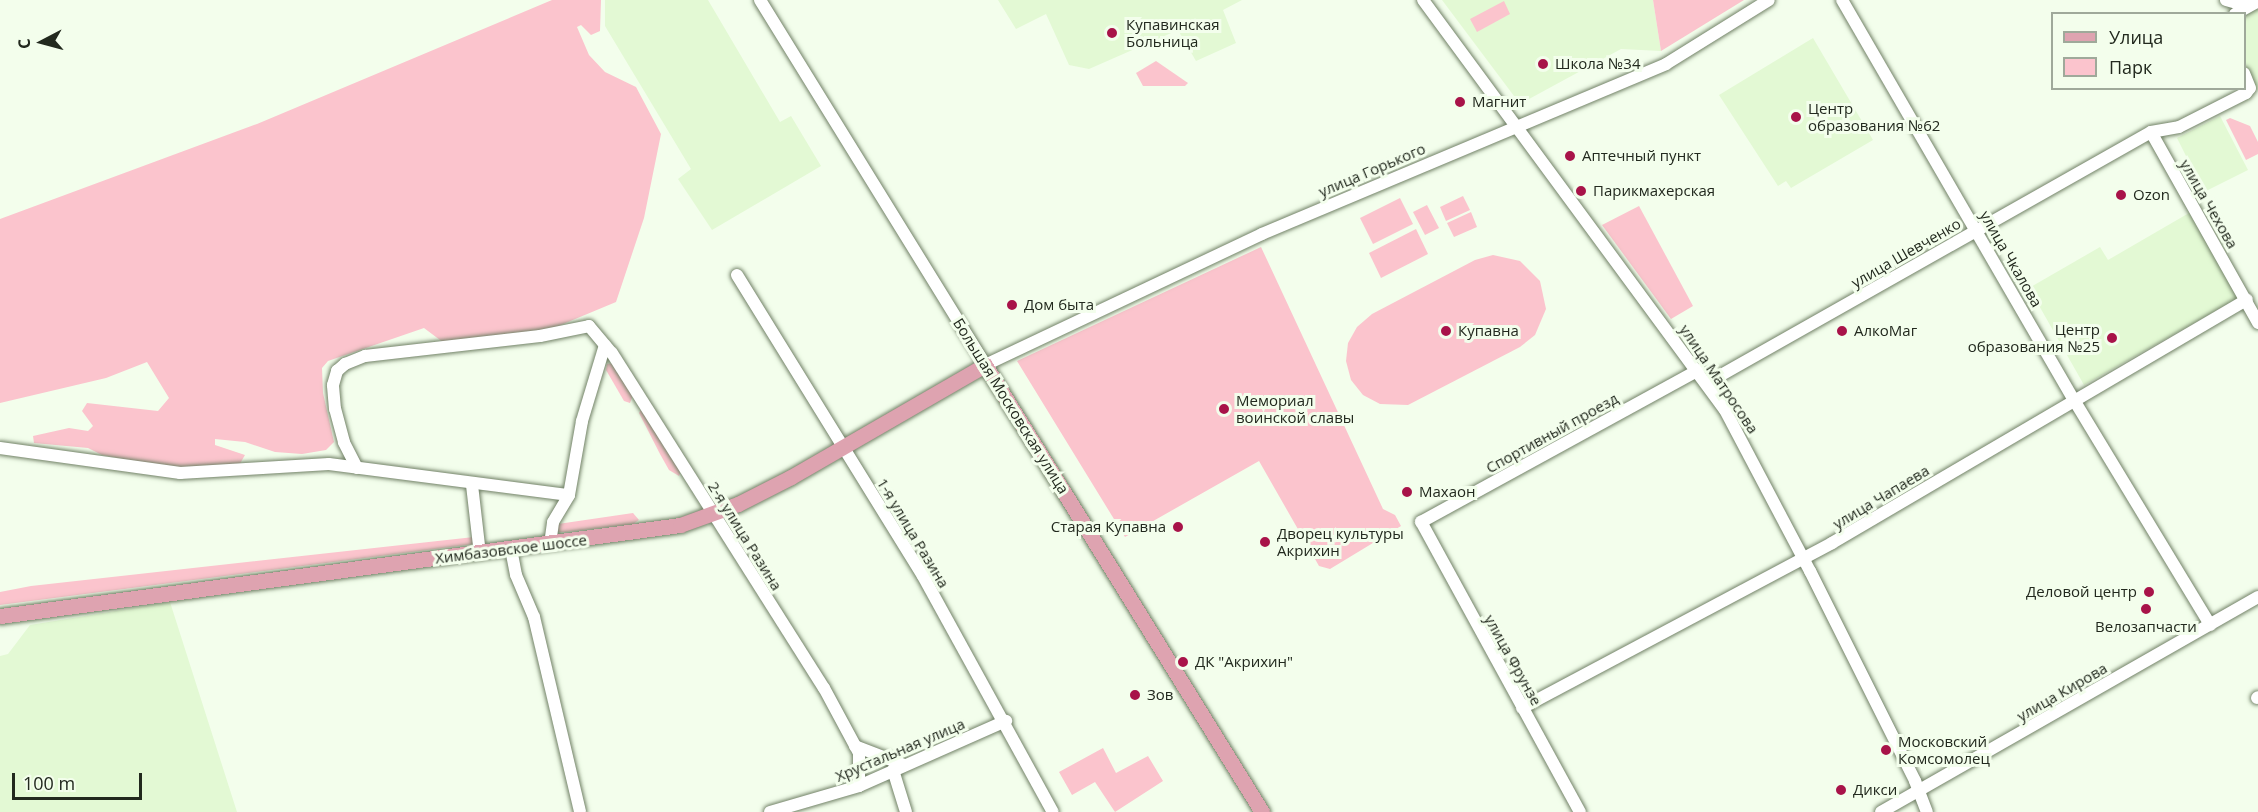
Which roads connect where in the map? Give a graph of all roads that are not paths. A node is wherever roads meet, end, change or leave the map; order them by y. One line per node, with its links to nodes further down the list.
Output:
1 (760, 0): 16 (street, Большая Московская улица)
2 (1423, 0): 9 (street, улица Матросова)
3 (1770, 0): 9 (street, улица Горького)
4 (1842, 0): 11 (street, улица Чкалова)
5 (2226, 0): 6 (street)
6 (2252, 4): 7 (street)
7 (2238, 12)
8 (2246, 78): 10 (street, улица Шевченко)
9 (1517, 126): 16 (street, улица Горького); 17 (street, улица Матросова)
10 (2151, 132): 11 (street, улица Шевченко); 13 (street, улица Чехова)
11 (1978, 229): 18 (street, улица Шевченко); 19 (street, улица Чкалова)
12 (737, 275): 20 (street, 1-я улица Разина)
13 (2247, 300): 14 (street, улица Чехова); 19 (street, улица Чапаева)
14 (2258, 323)
15 (605, 345): 22 (street, 2-я улица Разина); 24 (street); 25 (street, 2-я улица Разина)
16 (985, 365): 20 (main road, Химбазовское шоссе); 45 (main road, Большая Московская улица)
17 (1699, 370): 18 (street, улица Матросова); 26 (street, Спортивный проезд)
18 (1707, 383): 30 (street, улица Матросова)
19 (2074, 400): 30 (street, улица Чапаева); 33 (street, улица Чкалова)
20 (844, 447): 25 (main road, Химбазовское шоссе); 35 (street, 1-я улица Разина)
21 (0, 448): 22 (street)
22 (357, 468): 23 (street)
23 (472, 485): 24 (street); 29 (street)
24 (569, 495): 27 (street)
25 (713, 514): 27 (main road, Химбазовское шоссе); 36 (street, 2-я улица Разина)
26 (1421, 522): 34 (street, улица Фрунзе)
27 (550, 544): 28 (main road, Химбазовское шоссе)
28 (512, 549): 29 (main road, Химбазовское шоссе); 41 (street)
29 (480, 554): 32 (main road, Химбазовское шоссе)
30 (1804, 558): 34 (street, улица Чапаева); 39 (street, улица Матросова)
31 (2258, 597): 33 (street, улица Кирова)
32 (0, 616)
33 (2210, 625): 39 (street, улица Кирова)
34 (1522, 708): 46 (street, улица Фрунзе)
35 (1006, 721): 37 (street, Хрустальная улица); 44 (street, 1-я улица Разина)
36 (855, 746): 37 (street); 38 (street, 2-я улица Разина)
37 (899, 768): 38 (street, Хрустальная улица); 43 (street)
38 (859, 786): 40 (street, Хрустальная улица)
39 (1919, 790): 47 (street, улица Кирова); 48 (street, улица Матросова)
40 (786, 810): 42 (street, Хрустальная улица)
41 (580, 812)
42 (770, 812)
43 (906, 812)
44 (1053, 812)
45 (1262, 812)
46 (1580, 812)
47 (1881, 812)
48 (1927, 812)

